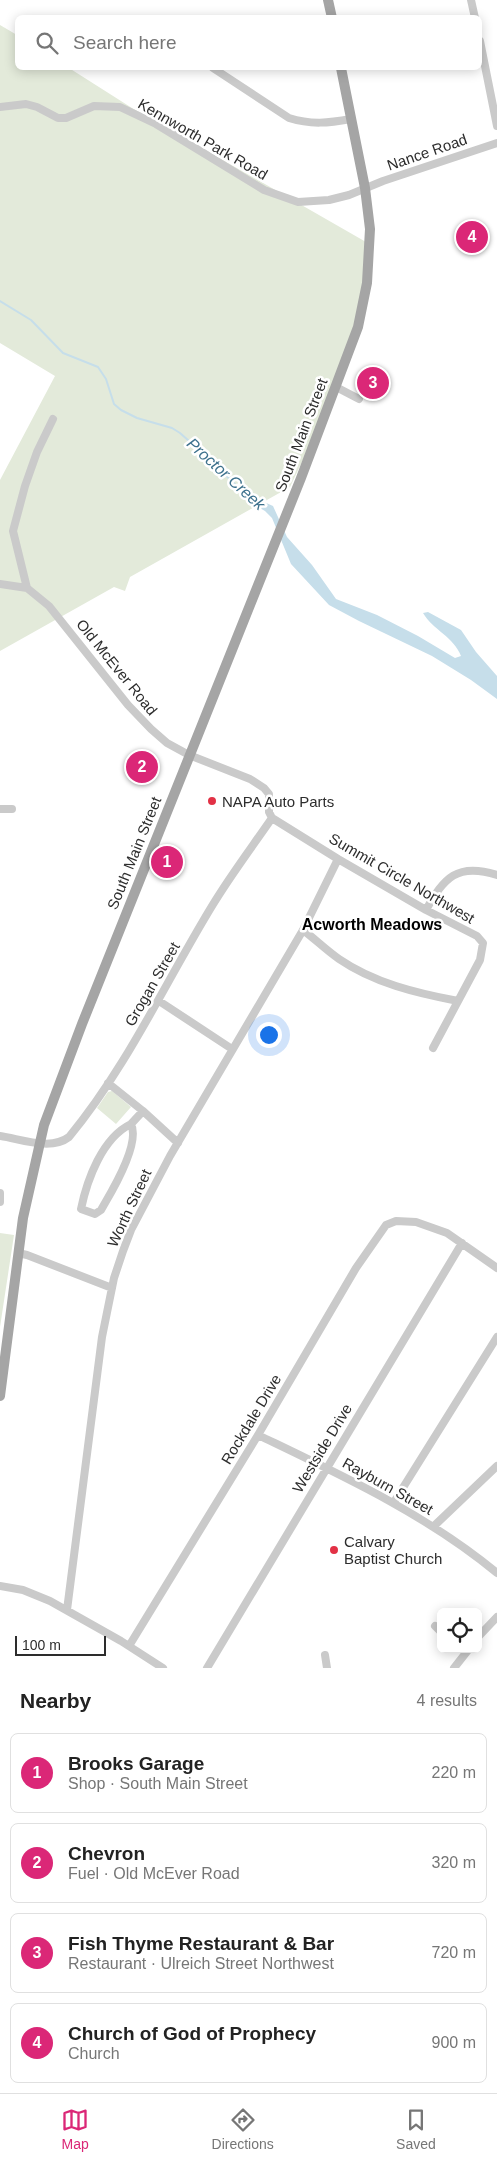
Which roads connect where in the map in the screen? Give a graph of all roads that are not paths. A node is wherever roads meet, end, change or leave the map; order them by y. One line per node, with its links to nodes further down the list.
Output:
1 (328, 0): 3 (main road)
2 (471, 0): 4 (street)
3 (331, 15)
4 (474, 15)
5 (482, 51): 10 (street)
6 (216, 70): 9 (street)
7 (341, 70): 9 (main road, South Main Street)
8 (0, 107): 12 (street, Kennworth Park Road)
9 (351, 120): 12 (main road, South Main Street)
10 (497, 126)
11 (497, 143): 12 (street, Nance Road)
12 (365, 188): 13 (main road, South Main Street)
13 (336, 388): 14 (street); 18 (main road, South Main Street)
14 (359, 398)
15 (53, 419): 17 (street)
16 (0, 584): 17 (street)
17 (27, 588): 18 (street, Old McEver Road)
18 (190, 755): 21 (street, Old McEver Road); 34 (main road, South Main Street)
19 (0, 809): 20 (street)
20 (12, 809)
21 (272, 818): 22 (street, Summit Circle Northwest); 26 (street, Grogan Street)
22 (338, 859): 24 (street, Summit Circle Northwest); 25 (street, Worth Street)
23 (497, 875): 24 (street)
24 (426, 910): 27 (street, Summit Circle Northwest)
25 (303, 930): 27 (street); 29 (street, Worth Street)
26 (159, 1001): 29 (street); 30 (street, Grogan Street)
27 (458, 1001): 28 (street, Summit Circle Northwest)
28 (433, 1048)
29 (232, 1049): 35 (street, Worth Street)
30 (108, 1083): 31 (street); 34 (street, Grogan Street)
31 (143, 1111): 32 (street); 35 (street)
32 (131, 1124): 32 (street)
33 (0, 1136): 34 (street, Grogan Street)
34 (40, 1142): 39 (main road, South Main Street)
35 (178, 1143): 41 (street, Worth Street)
36 (0, 1193): 37 (street)
37 (0, 1202)
38 (462, 1243): 40 (street); 44 (street, Rockdale Drive); 46 (street, Westside Drive)
39 (18, 1254): 41 (street); 43 (main road, South Main Street)
40 (497, 1268)
41 (112, 1288): 51 (street, Worth Street)
42 (497, 1337): 47 (street)
43 (0, 1396)
44 (258, 1435): 46 (street, Rayburn Street); 54 (street, Rockdale Drive)
45 (497, 1466): 48 (street)
46 (326, 1468): 47 (street, Rayburn Street); 58 (street, Westside Drive)
47 (394, 1502): 48 (street, Rayburn Street)
48 (433, 1527): 49 (street, Rayburn Street)
49 (497, 1574)
50 (0, 1586): 51 (street)
51 (67, 1610): 54 (street)
52 (497, 1617): 53 (street)
53 (482, 1633)
54 (129, 1646): 57 (street)
55 (463, 1653): 60 (street)
56 (325, 1656): 59 (street)
57 (163, 1668)
58 (207, 1668)
59 (328, 1668)
60 (454, 1668)

